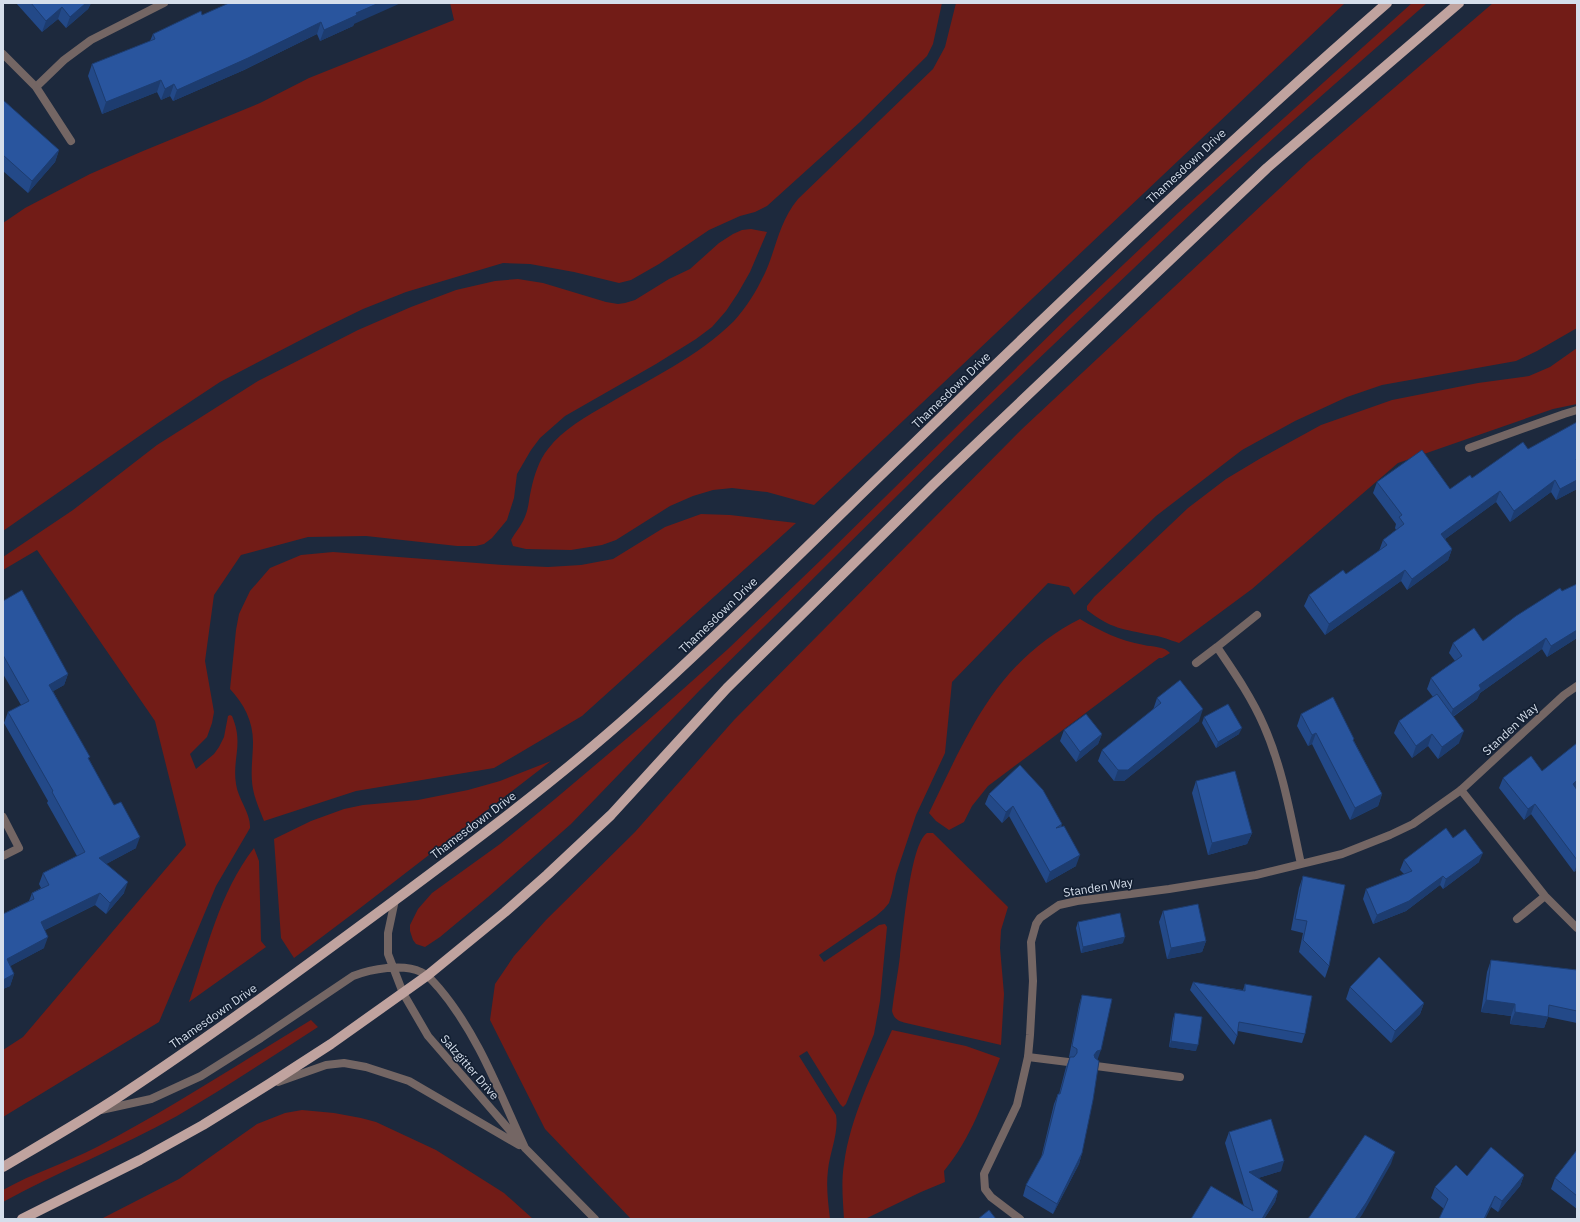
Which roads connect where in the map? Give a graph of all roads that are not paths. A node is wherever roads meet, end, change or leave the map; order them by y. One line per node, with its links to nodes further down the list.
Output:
1 (164, 3): 5 (street)
2 (1387, 3): 18 (main road, Thamesdown Drive)
3 (1459, 3): 22 (main road)
4 (3, 54): 5 (street)
5 (36, 87): 6 (street)
6 (72, 141)
7 (1577, 410): 8 (street)
8 (1469, 448)
9 (1257, 615): 10 (street)
10 (1217, 647): 11 (street); 16 (street)
11 (1196, 663)
12 (1577, 686): 13 (street, Standen Way)
13 (1461, 790): 16 (street, Standen Way); 17 (street)
14 (3, 817): 15 (street)
15 (3, 856)
16 (1302, 864): 24 (street, Standen Way)
17 (1545, 896): 19 (street); 20 (street)
18 (395, 900): 21 (street, Salzgitter Drive); 29 (main road, Thamesdown Drive)
19 (1517, 919)
20 (1577, 928)
21 (392, 968): 22 (street); 23 (street, Salzgitter Drive); 29 (street)
22 (428, 975): 23 (main road); 30 (street)
23 (403, 993): 28 (main road); 30 (street, Salzgitter Drive)
24 (1028, 1057): 25 (street); 34 (street, Standen Way)
25 (1068, 1062)
26 (1096, 1066): 27 (street)
27 (1180, 1077)
28 (269, 1084): 30 (street); 32 (main road)
29 (96, 1111): 31 (main road, Thamesdown Drive)
30 (526, 1148): 33 (street, Salzgitter Drive)
31 (3, 1167)
32 (22, 1219)
33 (595, 1219)
34 (1020, 1219)

